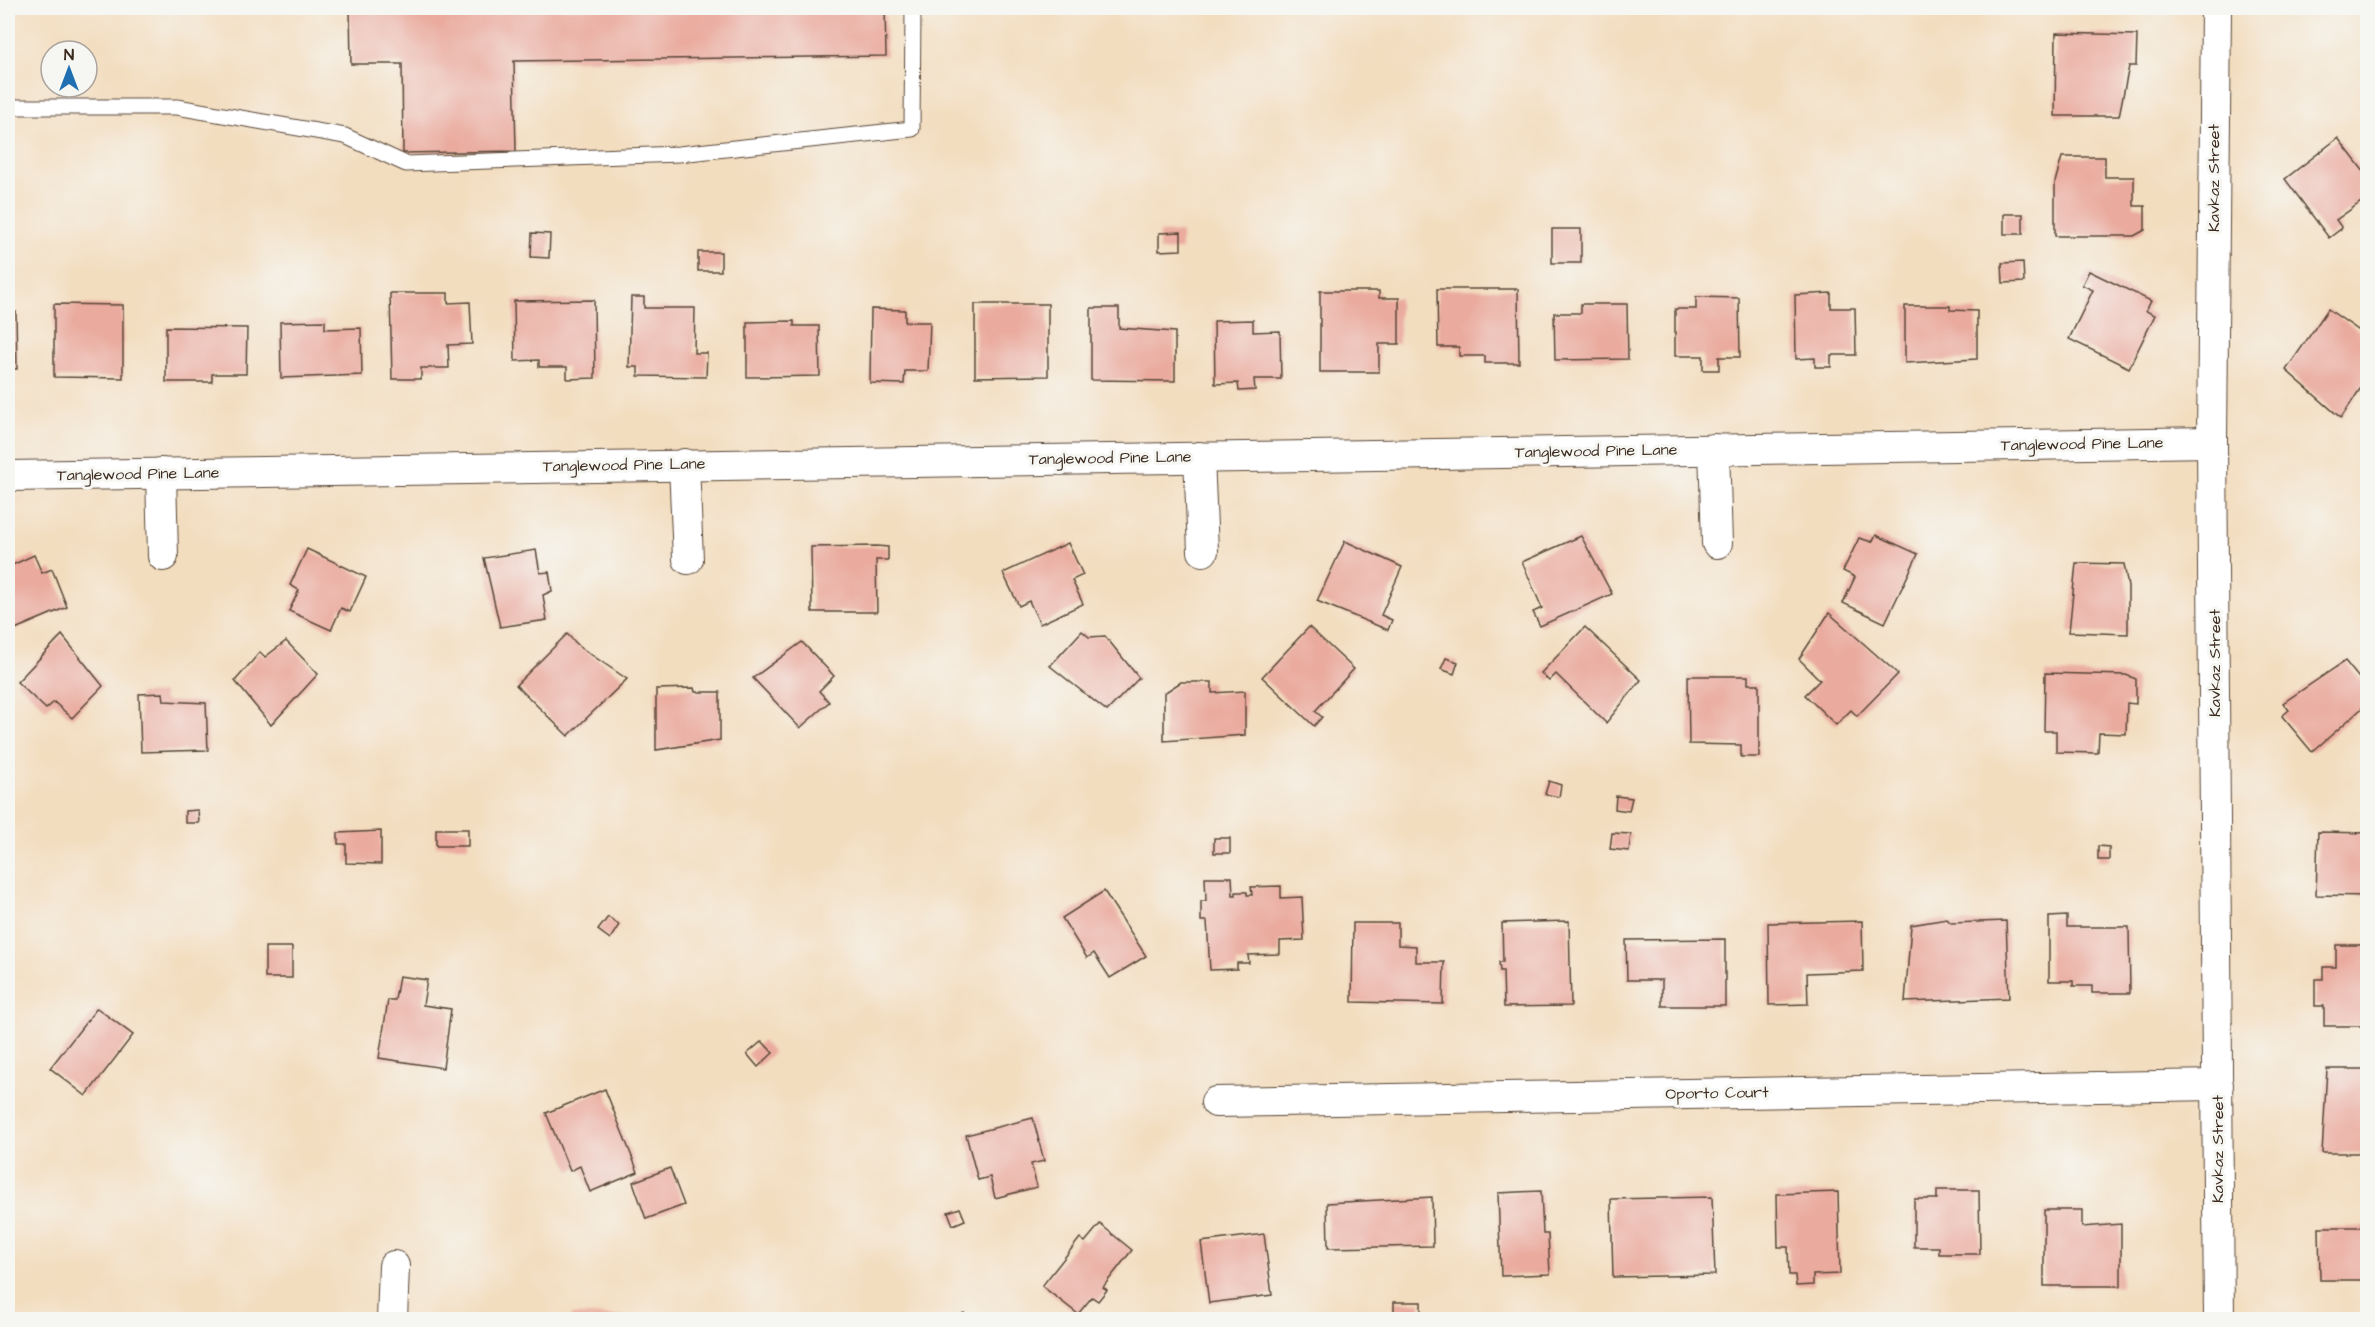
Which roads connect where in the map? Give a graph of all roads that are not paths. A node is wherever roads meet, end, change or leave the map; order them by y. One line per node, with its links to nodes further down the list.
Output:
1 (913, 8): 3 (lane)
2 (2216, 8): 4 (street, Kavkaz Street)
3 (8, 107)
4 (2212, 442): 5 (street, Tanglewood Pine Lane); 14 (street, Kavkaz Street)
5 (1714, 449): 6 (street, Tanglewood Pine Lane); 10 (street)
6 (1199, 457): 7 (street, Tanglewood Pine Lane); 11 (street)
7 (684, 464): 8 (street, Tanglewood Pine Lane); 13 (street)
8 (161, 473): 9 (street, Tanglewood Pine Lane); 12 (street)
9 (8, 476)
10 (1717, 543)
11 (1203, 551)
12 (163, 556)
13 (688, 559)
14 (2218, 1085): 15 (street, Oporto Court); 18 (street, Kavkaz Street)
15 (1216, 1102)
16 (394, 1266): 17 (street)
17 (392, 1320)
18 (2219, 1320)

